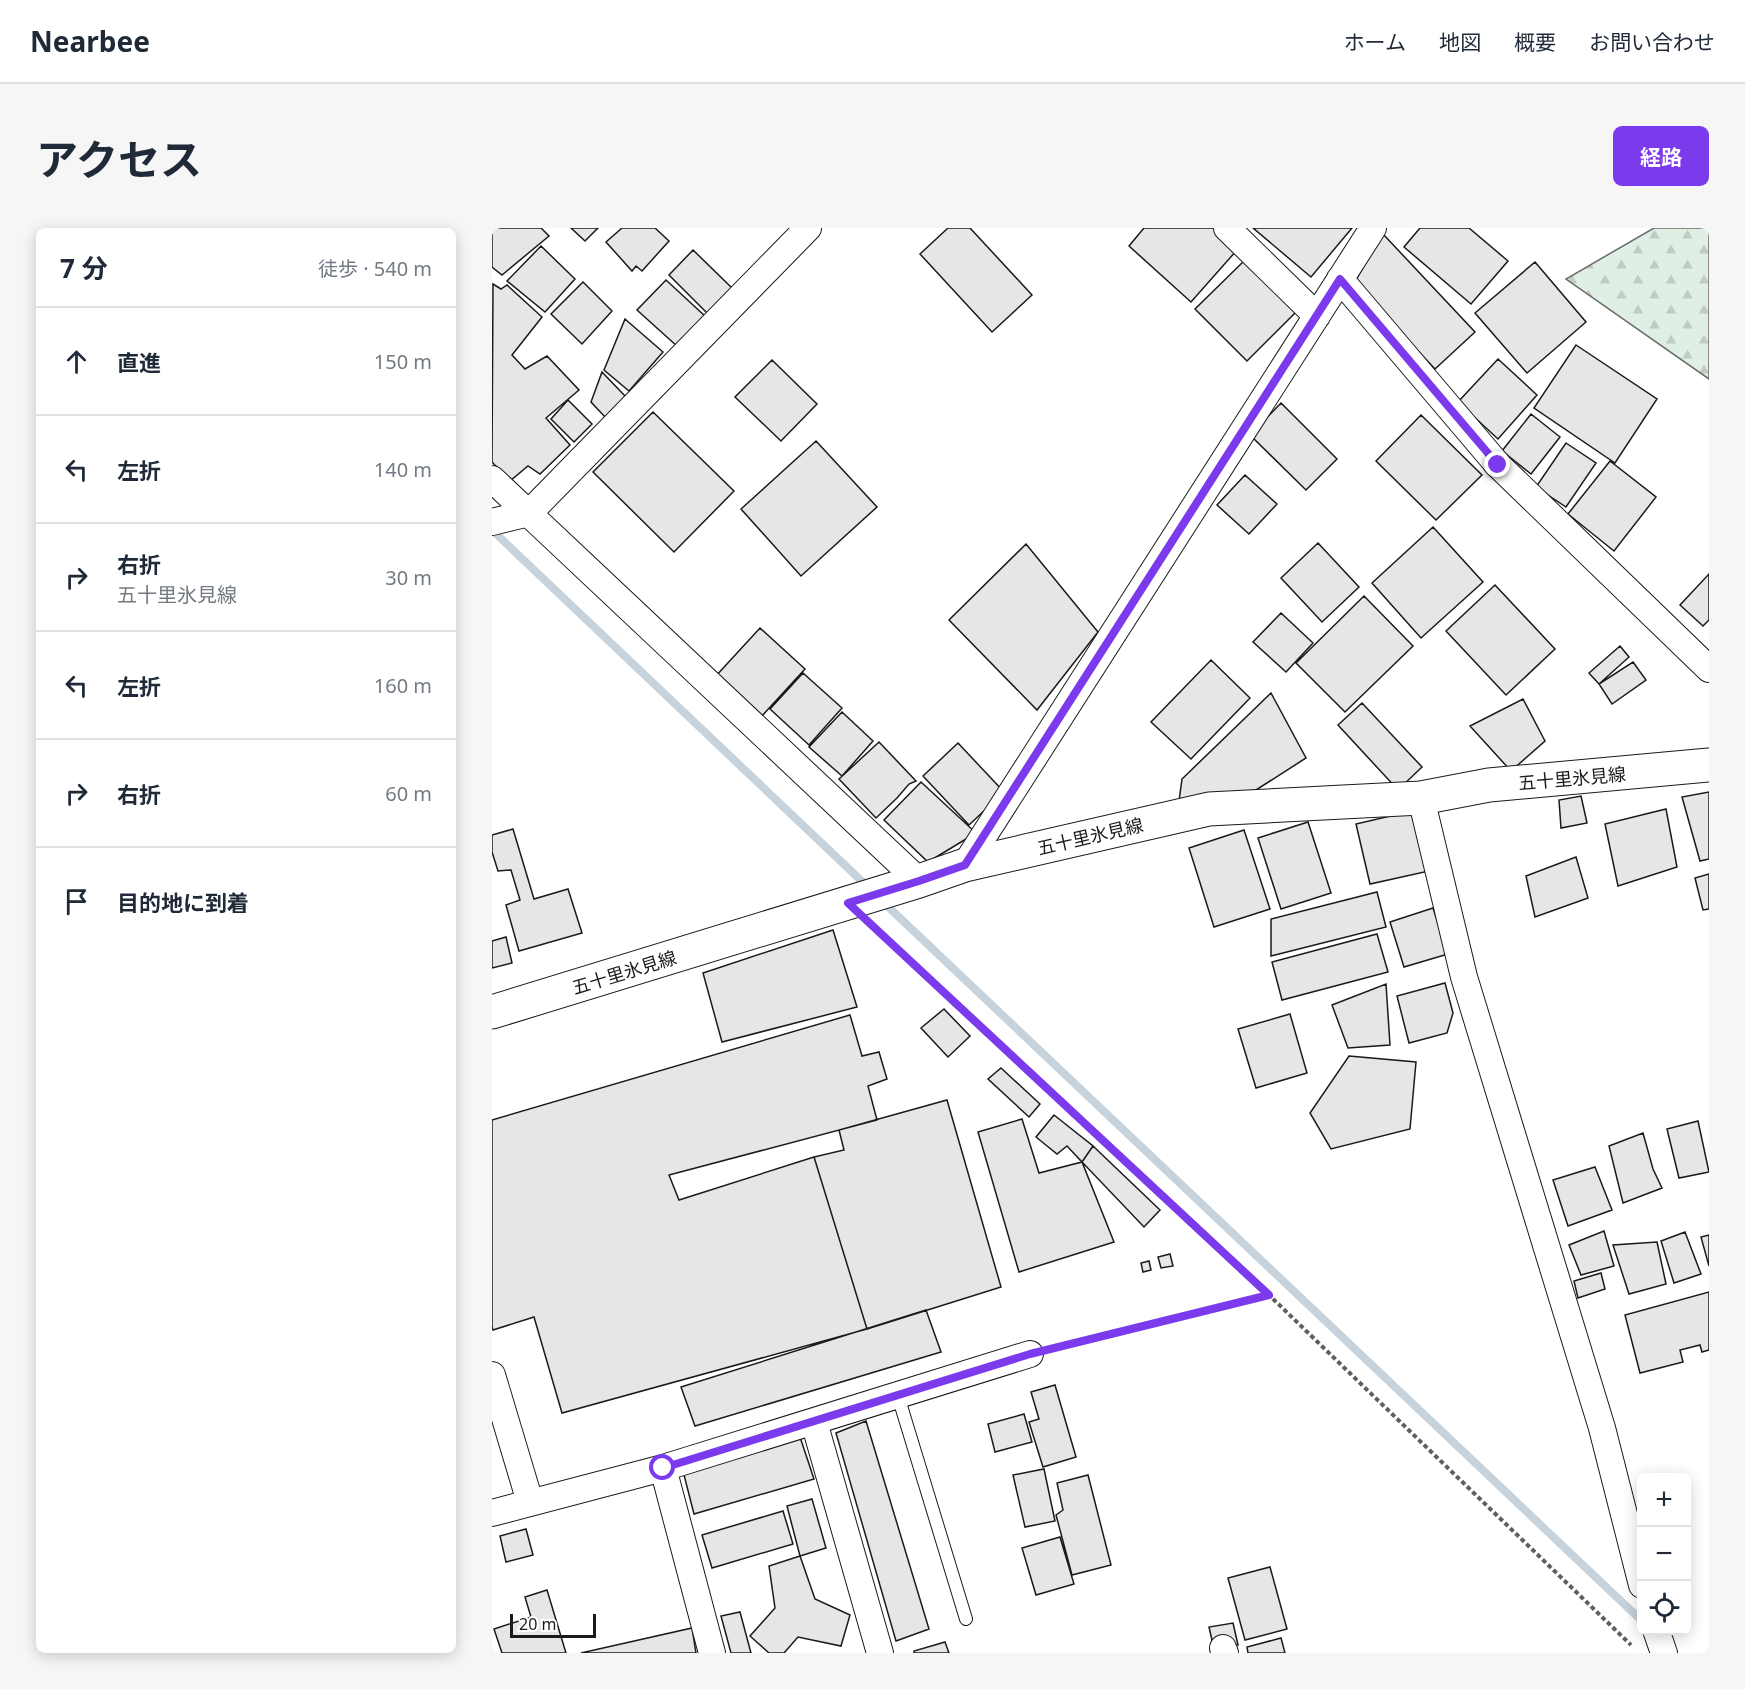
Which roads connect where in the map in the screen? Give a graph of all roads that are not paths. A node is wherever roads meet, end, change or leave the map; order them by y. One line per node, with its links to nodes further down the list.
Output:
1 (808, 228): 7 (street)
2 (1227, 228): 5 (street)
3 (1373, 228): 4 (street)
4 (1340, 279): 5 (street); 9 (street)
5 (1317, 316): 12 (street)
6 (492, 479): 7 (street)
7 (529, 513): 8 (street); 13 (street)
8 (492, 522)
9 (1709, 669)
10 (1709, 765): 11 (main road, 五十里氷見線)
11 (1421, 798): 12 (main road, 五十里氷見線); 22 (street)
12 (965, 865): 13 (main road, 五十里氷見線)
13 (919, 881): 14 (main road, 五十里氷見線)
14 (492, 1012)
15 (1030, 1354): 17 (street)
16 (492, 1376): 20 (street)
17 (898, 1396): 18 (street); 23 (lane)
18 (813, 1422): 19 (street); 25 (street)
19 (663, 1468): 20 (street); 26 (street)
20 (530, 1502): 21 (street)
21 (492, 1513)
22 (1640, 1581)
23 (966, 1619)
24 (1658, 1635): 27 (street)
25 (875, 1652)
26 (712, 1653)
27 (1664, 1653)

